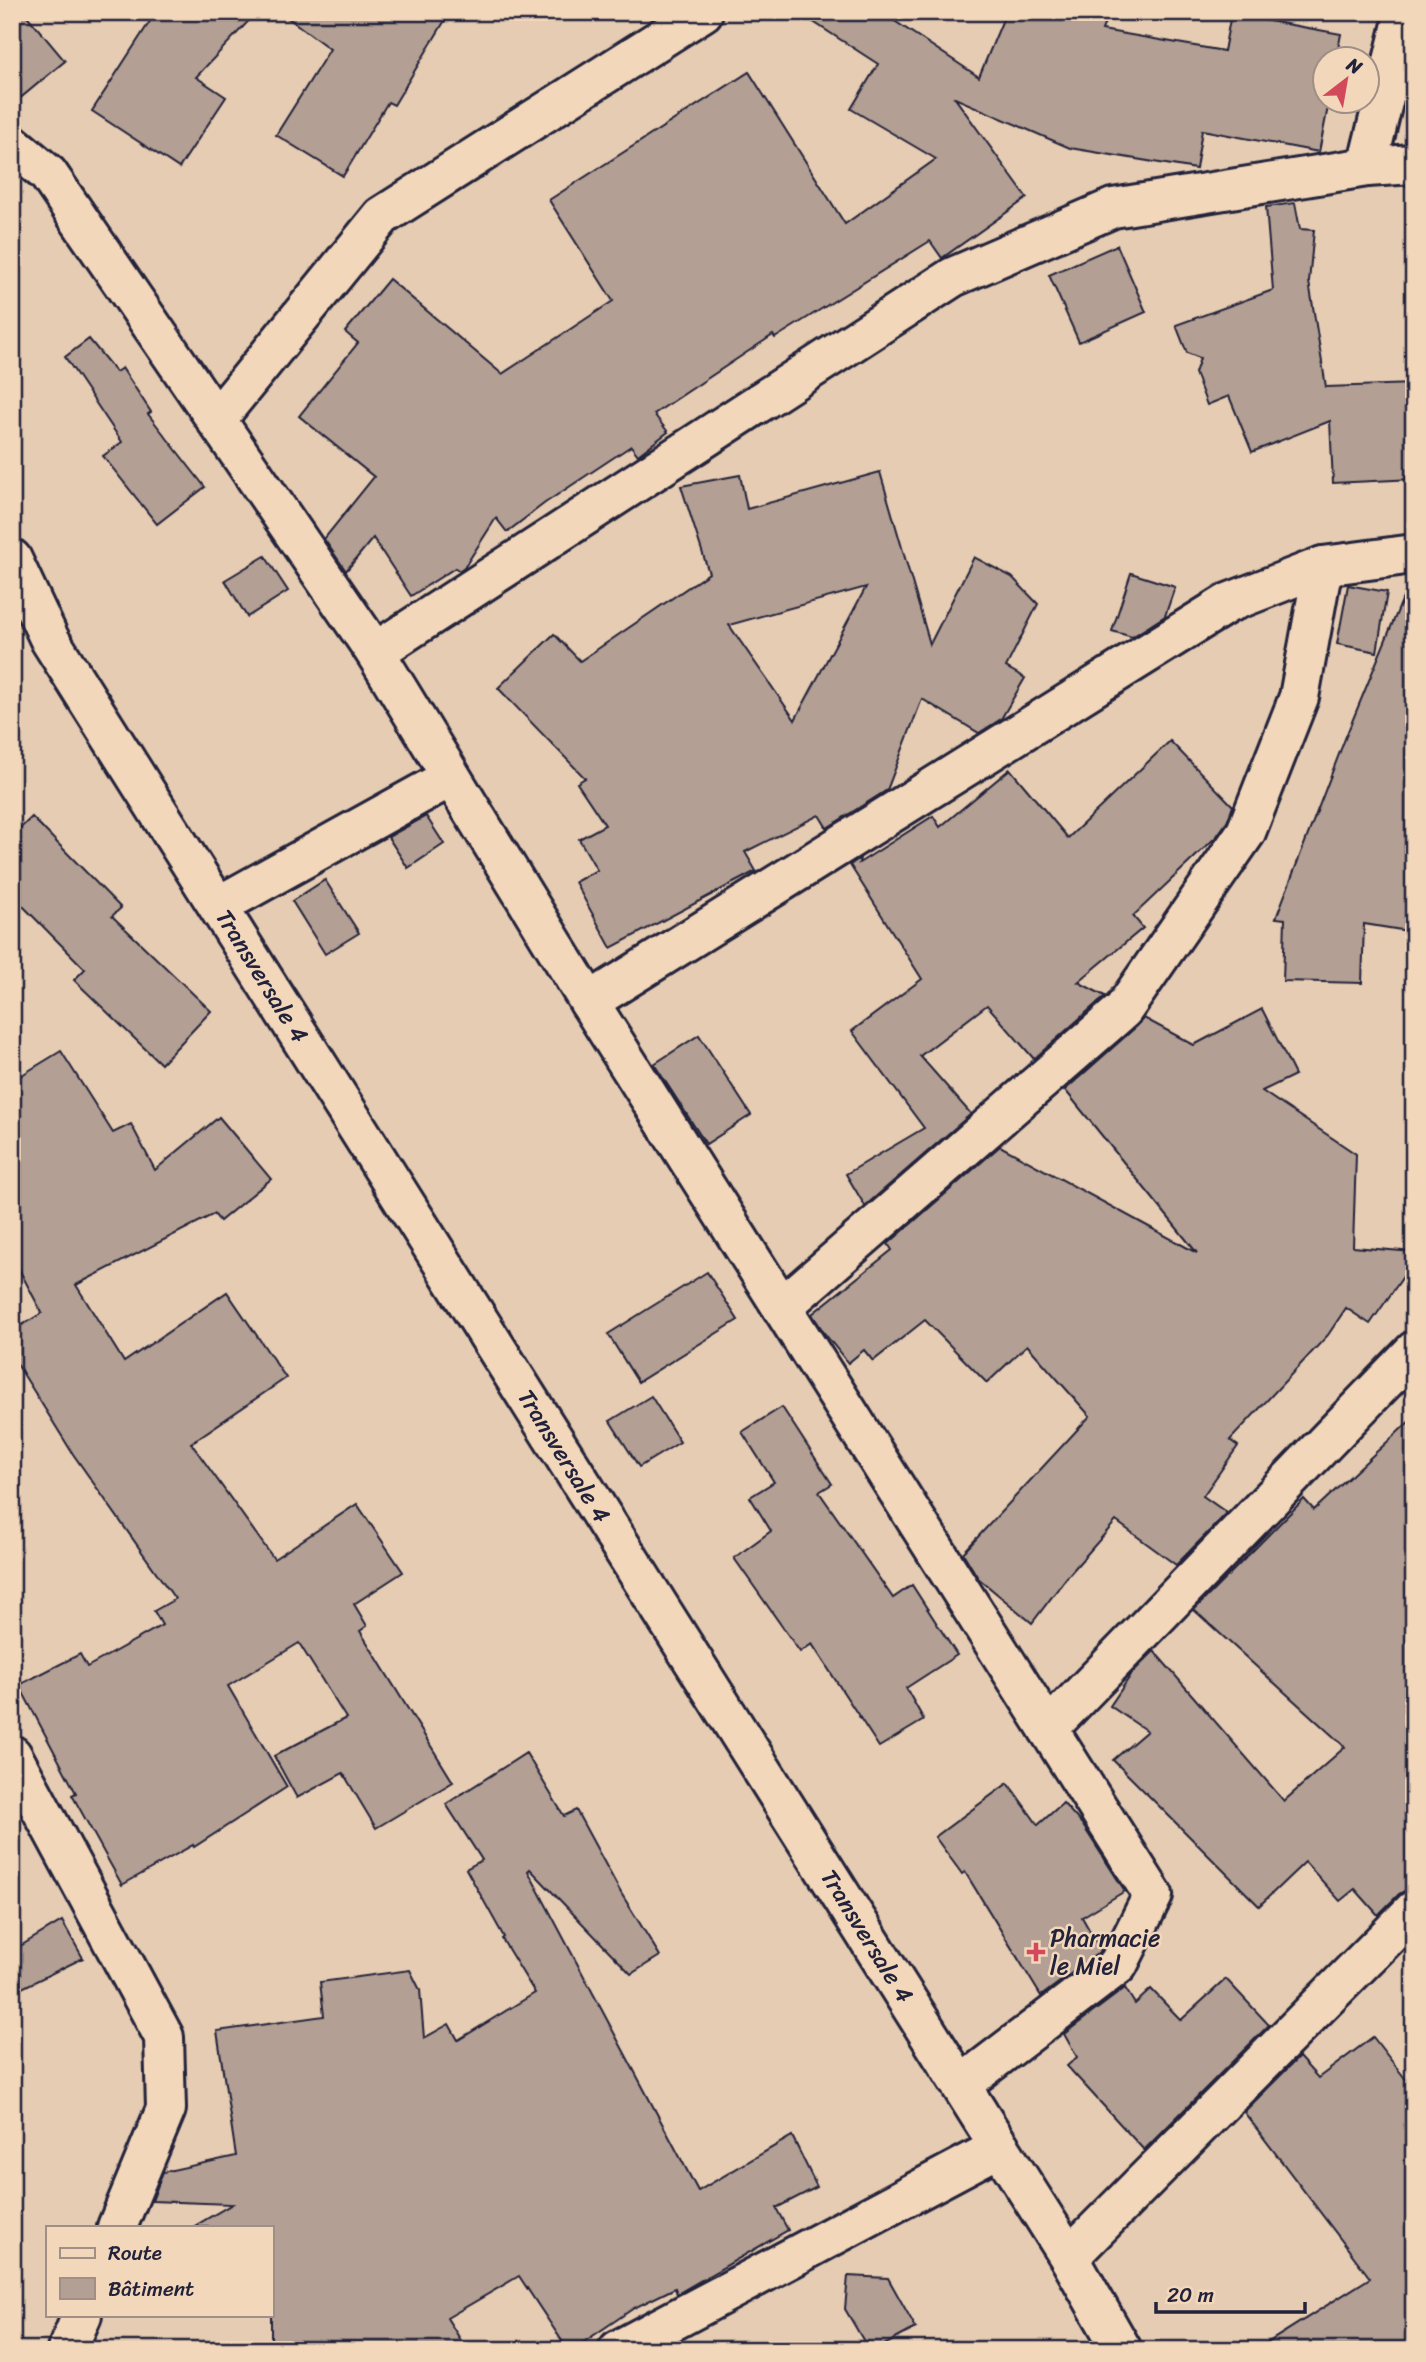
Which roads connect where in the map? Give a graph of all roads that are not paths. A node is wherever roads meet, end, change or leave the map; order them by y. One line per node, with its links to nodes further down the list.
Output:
1 (703, 12): 6 (street)
2 (1405, 12): 5 (street)
3 (12, 144): 6 (street)
4 (1414, 164): 5 (street)
5 (1367, 167): 10 (street)
6 (216, 420): 10 (street)
7 (1414, 554): 9 (street)
8 (12, 559): 12 (street, Transversale 4)
9 (1323, 566): 13 (street); 14 (street)
10 (375, 652): 11 (street)
11 (451, 777): 12 (street); 13 (street)
12 (218, 906): 19 (street, Transversale 4)
13 (589, 1002): 14 (street)
14 (782, 1307): 16 (street)
15 (1414, 1351): 16 (street)
16 (1048, 1729): 19 (street)
17 (12, 1755): 21 (street)
18 (1414, 1910): 22 (street)
19 (961, 2085): 20 (street, Transversale 4)
20 (1000, 2147): 22 (street, Transversale 4); 25 (street)
21 (117, 2226)
22 (1069, 2257): 26 (street, Transversale 4)
23 (82, 2316): 24 (street)
24 (67, 2350)
25 (618, 2350)
26 (1122, 2350)

